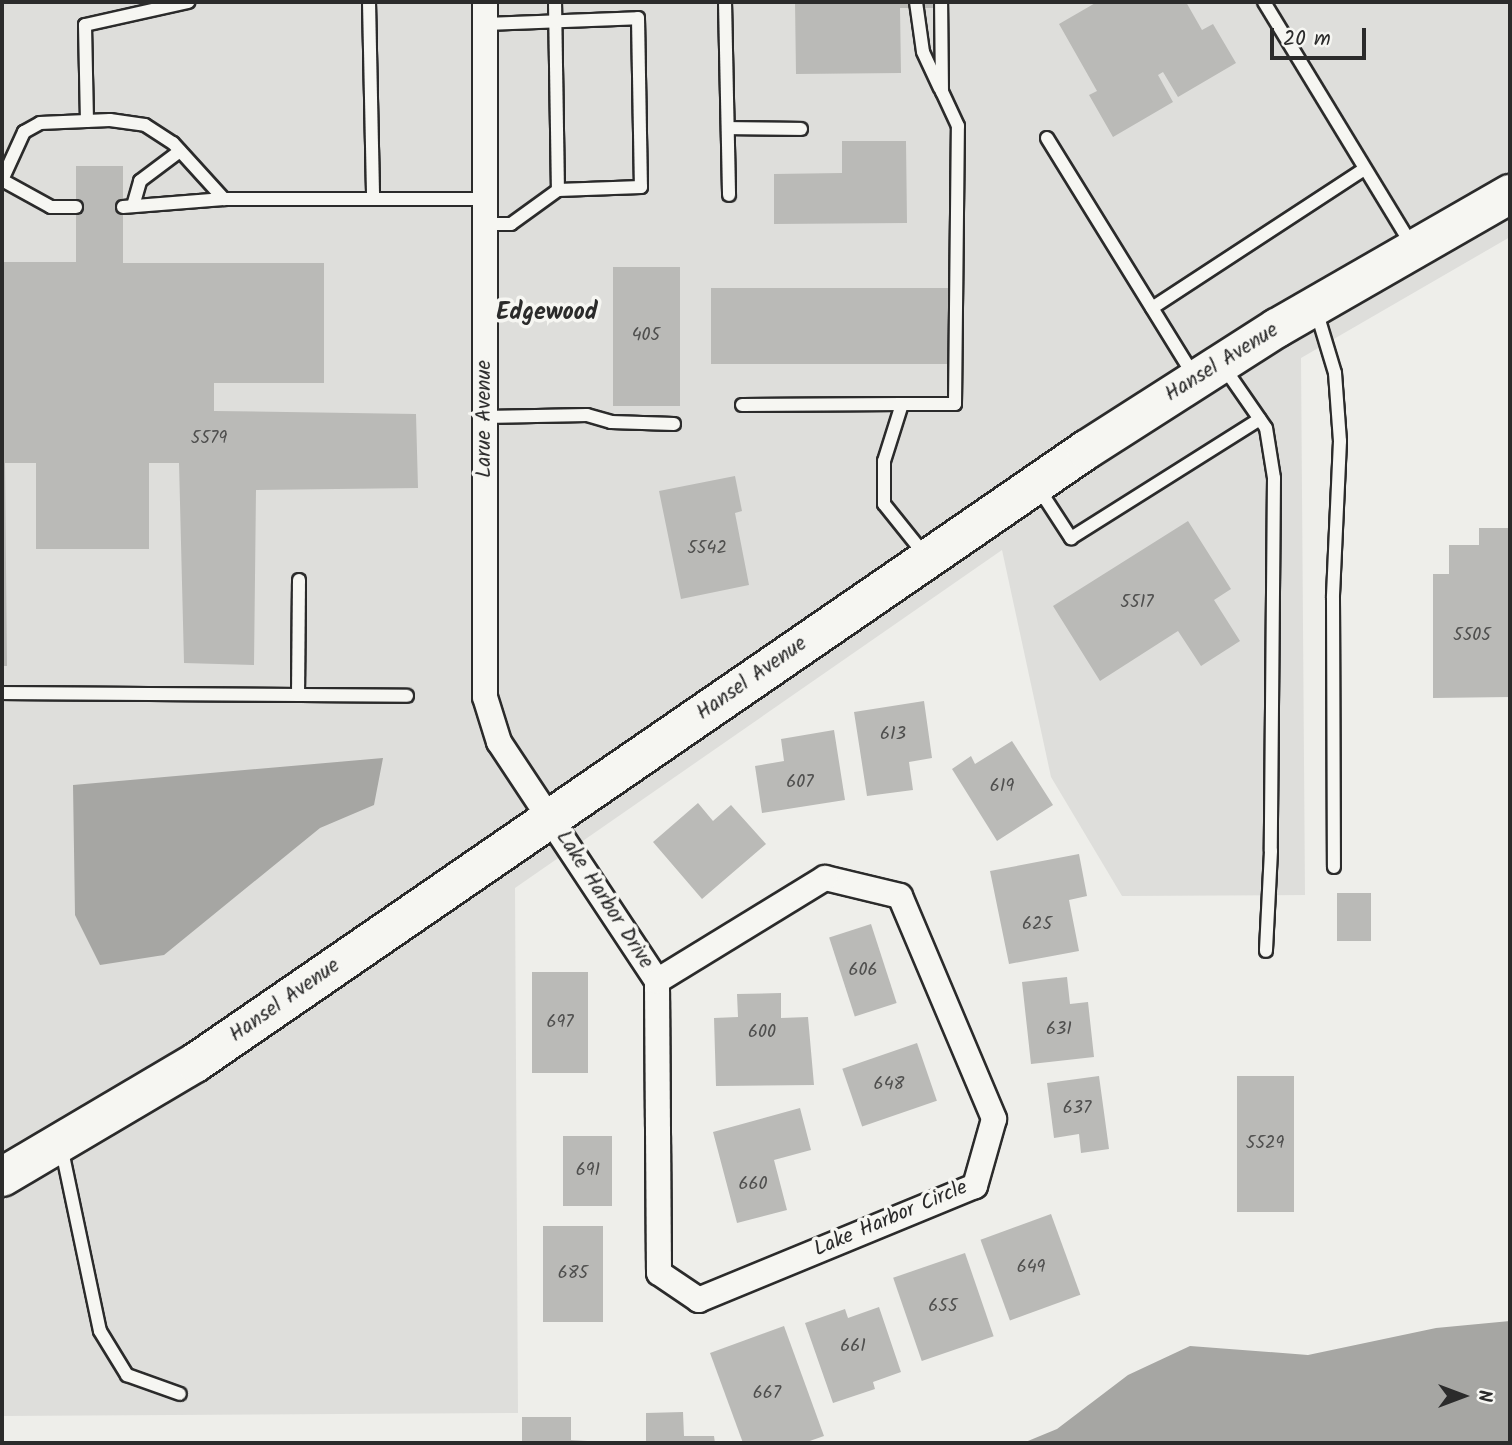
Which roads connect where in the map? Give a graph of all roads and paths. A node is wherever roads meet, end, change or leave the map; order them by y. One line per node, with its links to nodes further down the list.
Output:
1 (188, 2): 11 (lane)
2 (369, 2): 22 (lane)
3 (555, 2): 9 (lane)
4 (725, 2): 12 (lane)
5 (916, 2): 10 (lane)
6 (941, 2): 10 (lane)
7 (1264, 2): 16 (lane)
8 (485, 13): 9 (lane); 21 (street, Larue Avenue)
9 (556, 22): 18 (lane); 18 (lane)
10 (942, 92): 30 (lane)
11 (87, 121): 15 (lane); 17 (lane)
12 (728, 128): 13 (lane); 20 (lane)
13 (801, 129)
14 (1048, 138): 28 (lane)
15 (180, 152): 23 (lane); 23 (lane)
16 (1363, 170): 26 (lane); 28 (lane)
17 (2, 180): 24 (lane)
18 (558, 190): 25 (lane)
19 (1510, 194): 26 (main road, Hansel Avenue)
20 (729, 195)
21 (485, 198): 22 (lane); 25 (street, Larue Avenue)
22 (373, 199): 23 (lane)
23 (224, 200)
24 (76, 207)
25 (485, 224): 32 (street, Larue Avenue)
26 (1414, 248): 27 (main road, Hansel Avenue)
27 (1314, 306): 29 (main road, Hansel Avenue); 42 (lane)
28 (1152, 308): 29 (lane)
29 (1208, 371): 33 (lane); 35 (main road, Hansel Avenue)
30 (902, 404): 31 (lane); 36 (lane)
31 (742, 405)
32 (485, 417): 34 (lane); 41 (street, Larue Avenue)
33 (1261, 419): 35 (lane); 43 (lane)
34 (674, 424)
35 (1036, 484): 36 (main road, Hansel Avenue)
36 (928, 558): 41 (main road, Hansel Avenue)
37 (299, 580): 39 (lane)
38 (2, 693): 39 (lane)
39 (298, 695): 40 (lane)
40 (407, 696)
41 (550, 818): 44 (street, Lake Harbor Drive); 45 (main road, Hansel Avenue)
42 (1334, 867)
43 (1266, 951)
44 (657, 981): 44 (street, Lake Harbor Circle)
45 (60, 1142): 46 (main road, Hansel Avenue); 47 (lane)
46 (2, 1177)
47 (180, 1394)

